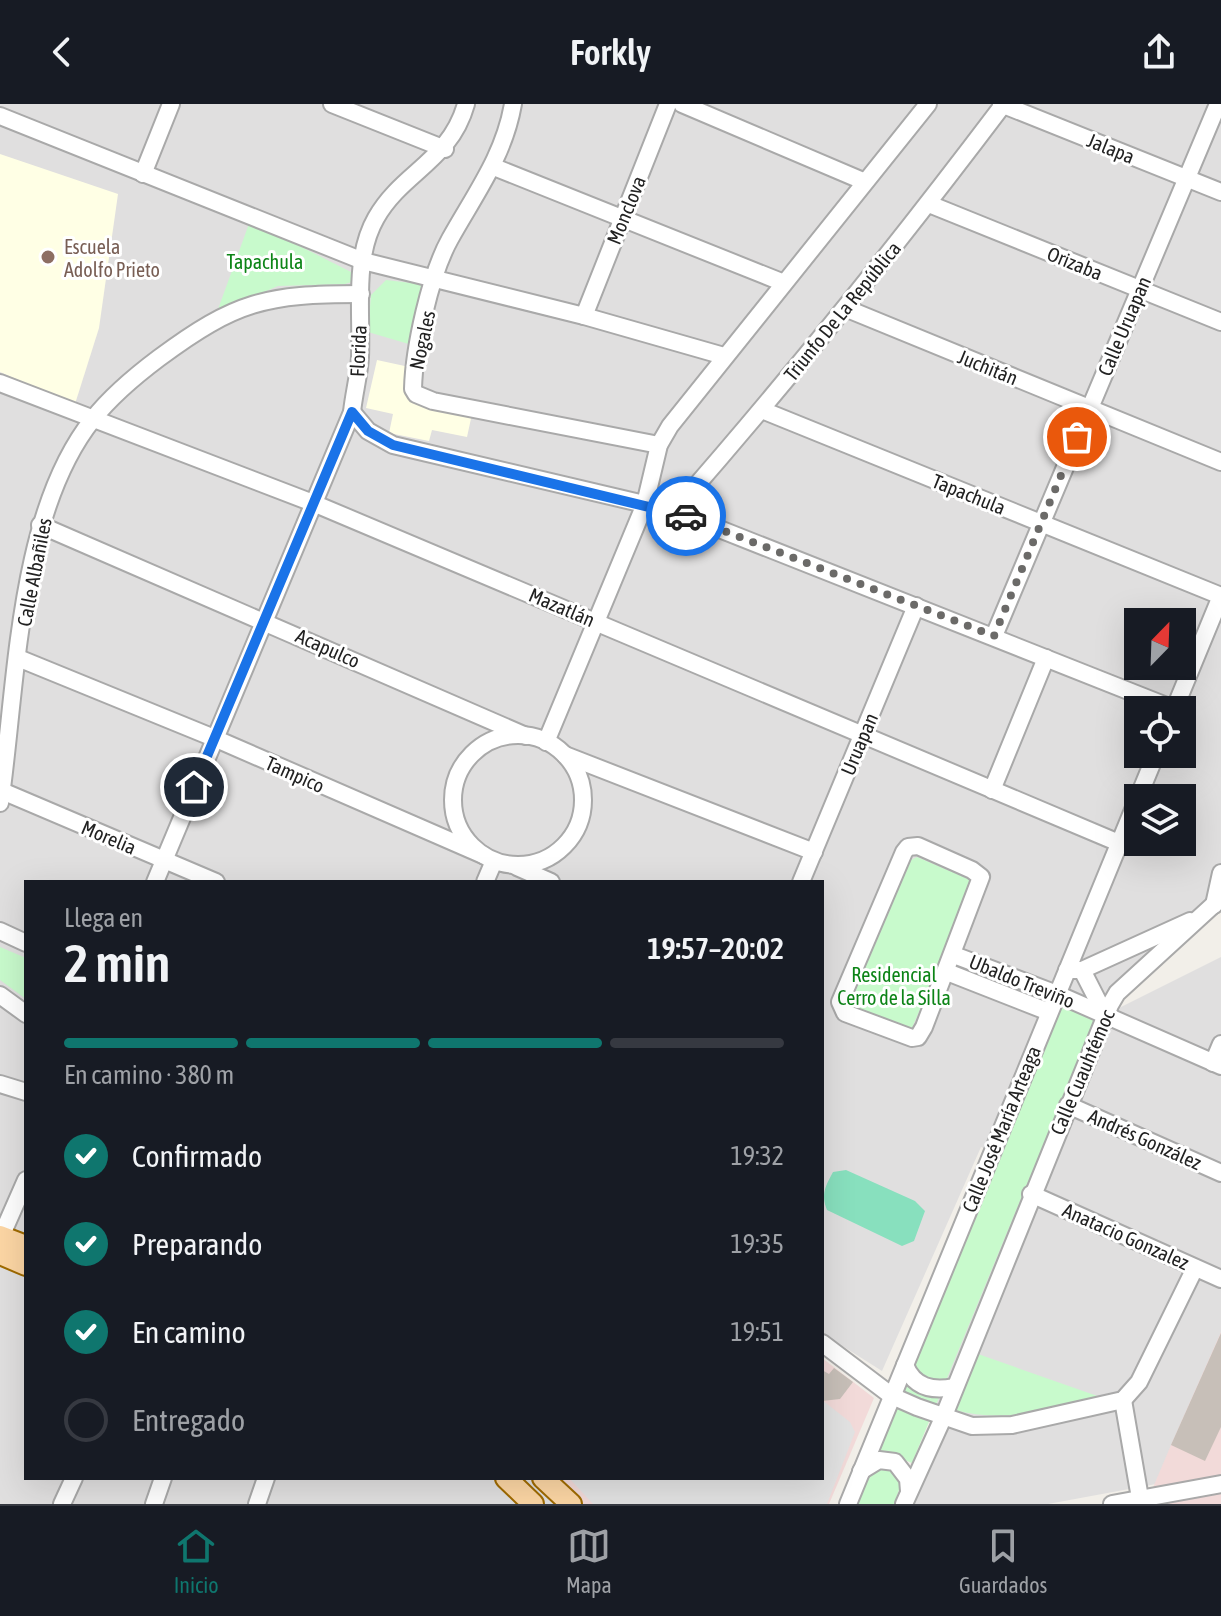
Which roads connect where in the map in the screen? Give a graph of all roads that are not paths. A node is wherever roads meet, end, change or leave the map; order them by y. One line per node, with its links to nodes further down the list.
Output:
1 (171, 104): 13 (street)
2 (332, 104): 11 (street)
3 (466, 104): 11 (street, Florida)
4 (513, 104): 12 (street, Nogales)
5 (668, 104): 18 (street, Monclova)
6 (682, 104): 15 (street)
7 (928, 104): 15 (street)
8 (1002, 104): 14 (street, Jalapa); 17 (street, Triunfo De La República)
9 (1218, 104): 14 (street, Calle Uruapan)
10 (0, 116): 13 (street)
11 (445, 149): 19 (street, Florida)
12 (494, 167): 18 (street); 20 (street, Nogales)
13 (143, 174): 19 (street)
14 (1186, 178): 16 (street, Jalapa); 22 (street, Calle Uruapan)
15 (863, 181): 21 (street)
16 (1221, 192)
17 (929, 204): 22 (street, Orizaba); 24 (street, Triunfo De La República)
18 (623, 219): 21 (street); 25 (street, Monclova)
19 (363, 261): 20 (street); 23 (street, Florida)
20 (435, 278): 25 (street); 33 (street, Nogales)
21 (784, 283): 27 (street)
22 (1140, 289): 26 (street, Orizaba); 29 (street, Calle Uruapan)
23 (361, 294): 31 (street, Florida); 32 (street, Calle Albañiles)
24 (845, 308): 29 (street, Juchitán); 30 (street, Triunfo De La República)
25 (584, 316): 27 (street)
26 (1221, 322)
27 (724, 356): 33 (street)
28 (0, 383): 32 (street, Mazatlán)
29 (1090, 408): 34 (street, Juchitán); 38 (street, Calle Uruapan)
30 (762, 410): 37 (street, Triunfo De La República); 38 (street, Tapachula)
31 (352, 412): 35 (street, Florida); 36 (street)
32 (91, 421): 35 (street, Mazatlán); 39 (street, Calle Albañiles)
33 (659, 445): 36 (street)
34 (1221, 462)
35 (313, 503): 42 (street, Florida); 43 (street, Mazatlán)
36 (645, 504): 37 (street); 43 (street)
37 (674, 511): 41 (street)
38 (1041, 523): 40 (street, Tapachula); 44 (street, Calle Uruapan)
39 (40, 525): 42 (street, Acapulco); 45 (street, Calle Albañiles)
40 (1221, 596): 48 (street)
41 (916, 606): 44 (street); 49 (street, Uruapan)
42 (264, 619): 50 (street, Acapulco); 51 (street, Florida)
43 (597, 621): 49 (street, Mazatlán); 52 (street)
44 (994, 636): 46 (street)
45 (18, 658): 51 (street, Tampico); 56 (street, Calle Albañiles)
46 (1046, 658): 47 (street); 55 (street)
47 (1140, 696)
48 (1180, 696)
49 (864, 735): 55 (street, Mazatlán); 58 (street, Uruapan)
50 (526, 736): 52 (street); 59 (street)
51 (214, 738): 59 (street, Tampico); 60 (street, Florida)
52 (546, 742): 53 (street)
53 (564, 754): 58 (street); 61 (street)
54 (1150, 768): 57 (street, Calle José María Arteaga)
55 (992, 790): 57 (street, Mazatlán)
56 (1, 797): 60 (street, Morelia)
57 (1119, 843): 72 (street, Calle José María Arteaga)
58 (814, 852): 67 (street, Uruapan)
59 (488, 858): 61 (street); 65 (street)
60 (164, 860): 63 (street, Florida); 64 (street, Morelia)
61 (512, 865): 66 (street)
62 (1221, 873): 68 (street)
63 (156, 880)
64 (211, 880)
65 (485, 880)
66 (546, 880)
67 (802, 880)
68 (1213, 906): 72 (street); 78 (street, Calle Cuauhtémoc)
69 (0, 931): 70 (street)
70 (24, 942)
71 (954, 955): 73 (street); 73 (street); 74 (street, Ubaldo Treviño)
72 (1074, 970): 74 (street, Calle José María Arteaga); 78 (street)
73 (947, 972): 76 (street, Ubaldo Treviño)
74 (1057, 994): 76 (street, Calle José María Arteaga); 78 (street, Ubaldo Treviño)
75 (0, 995): 77 (street)
76 (1049, 1012): 93 (street, Calle José María Arteaga)
77 (24, 1013)
78 (1105, 1015): 80 (street, Ubaldo Treviño); 83 (street, Calle Cuauhtémoc)
79 (1221, 1044): 80 (street)
80 (1217, 1064)
81 (0, 1084): 82 (street)
82 (24, 1091)
83 (1068, 1105): 84 (street, Andrés González); 86 (street, Calle Cuauhtémoc)
84 (1221, 1173)
85 (24, 1185): 87 (street)
86 (1031, 1194): 90 (street, Anatacio Gonzalez); 94 (street)
87 (0, 1242): 88 (main road); 89 (main road)
88 (24, 1246)
89 (24, 1263)
90 (1195, 1268): 91 (street, Anatacio Gonzalez); 96 (street)
91 (1221, 1279)
92 (824, 1344): 95 (street)
93 (905, 1365): 94 (street); 95 (street, Calle José María Arteaga)
94 (954, 1387): 97 (street)
95 (892, 1396): 97 (street); 98 (street, Calle José María Arteaga)
96 (1123, 1400): 97 (street); 106 (street)
97 (943, 1418): 105 (street)
98 (861, 1471): 105 (street); 112 (street, Calle José María Arteaga)
99 (73, 1480): 107 (street)
100 (162, 1480): 108 (street)
101 (265, 1480): 109 (street)
102 (545, 1480): 111 (main road)
103 (1221, 1484): 106 (street)
104 (519, 1491): 110 (main road)
105 (907, 1498)
106 (1140, 1498): 113 (street)
107 (62, 1504)
108 (154, 1504)
109 (257, 1504)
110 (551, 1504)
111 (571, 1504)
112 (848, 1504)
113 (1112, 1504)

